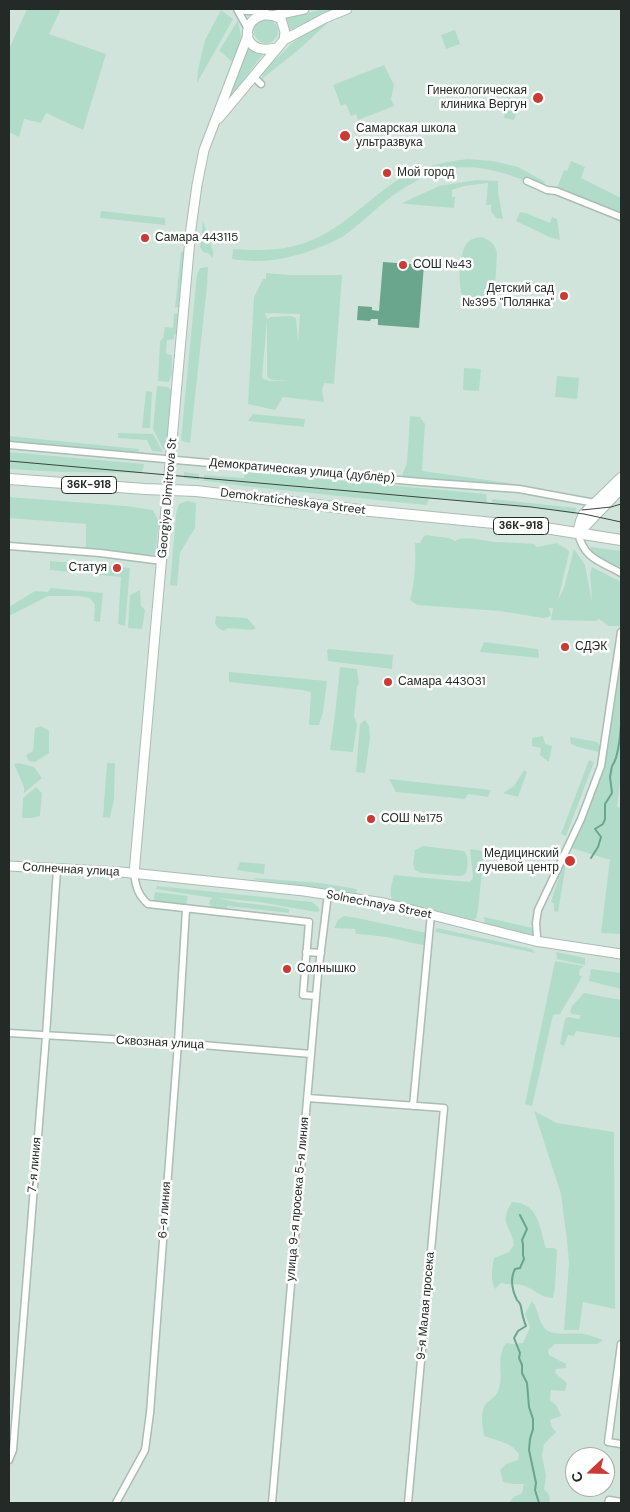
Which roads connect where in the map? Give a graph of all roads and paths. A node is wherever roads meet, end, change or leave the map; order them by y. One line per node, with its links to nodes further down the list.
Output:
1 (238, 9): 4 (street); 6 (street)
2 (304, 9): 5 (main road)
3 (347, 9): 7 (main road)
4 (265, 11): 5 (main road); 6 (main road)
5 (276, 15): 7 (main road)
6 (247, 31): 8 (main road); 11 (main road, Georgiya Dimitrova St)
7 (284, 40): 8 (main road)
8 (276, 48): 9 (main road, Georgiya Dimitrova St)
9 (253, 76): 10 (street); 11 (main road, Georgiya Dimitrova St)
10 (261, 84)
11 (213, 125): 15 (main road, Georgiya Dimitrova St)
12 (527, 181): 13 (street)
13 (621, 217)
14 (9, 446): 15 (street, Демократическая улица (дублёр))
15 (171, 460): 19 (main road, Georgiya Dimitrova St); 20 (street, Демократическая улица (дублёр))
16 (9, 478): 19 (main road, Demokraticheskaya Street / 36К-918)
17 (621, 478): 20 (main road)
18 (621, 488): 21 (main road)
19 (168, 490): 21 (main road, Demokraticheskaya Street / 36К-918); 24 (main road, Georgiya Dimitrova St)
20 (595, 503): 21 (main road)
21 (578, 533): 22 (main road, Demokraticheskaya Street); 25 (street)
22 (621, 540)
23 (9, 546): 24 (street)
24 (162, 561): 29 (main road, Georgiya Dimitrova St)
25 (621, 573)
26 (621, 632): 33 (street)
27 (9, 866): 28 (main road, Солнечная улица)
28 (57, 869): 29 (main road, Солнечная улица); 39 (street, 7-я линия)
29 (134, 874): 30 (main road, Solnechnaya Street); 31 (street)
30 (328, 894): 32 (main road, Solnechnaya Street); 35 (street, улица 9-я просека 5-я линия)
31 (186, 909): 34 (street); 40 (street, 6-я линия)
32 (431, 914): 33 (main road, Solnechnaya Street); 43 (street)
33 (535, 941): 36 (main road, Solnechnaya Street)
34 (306, 952): 35 (street); 37 (street)
35 (321, 953): 37 (street, улица 9-я просека 5-я линия)
36 (621, 954)
37 (316, 996): 41 (street, улица 9-я просека 5-я линия)
38 (9, 1033): 39 (street, Сквозная улица)
39 (46, 1036): 40 (street, Сквозная улица); 46 (street, 7-я линия)
40 (178, 1043): 41 (street, Сквозная улица); 49 (street, 6-я линия)
41 (311, 1054): 42 (street, улица 9-я просека 5-я линия)
42 (308, 1098): 43 (street); 50 (street, улица 9-я просека 5-я линия)
43 (413, 1106): 51 (street, 9-я Малая просека)
44 (621, 1344): 45 (street)
45 (621, 1444)
46 (9, 1460)
47 (609, 1502): 48 (street)
48 (621, 1502)
49 (116, 1503)
50 (272, 1503)
51 (408, 1503)

